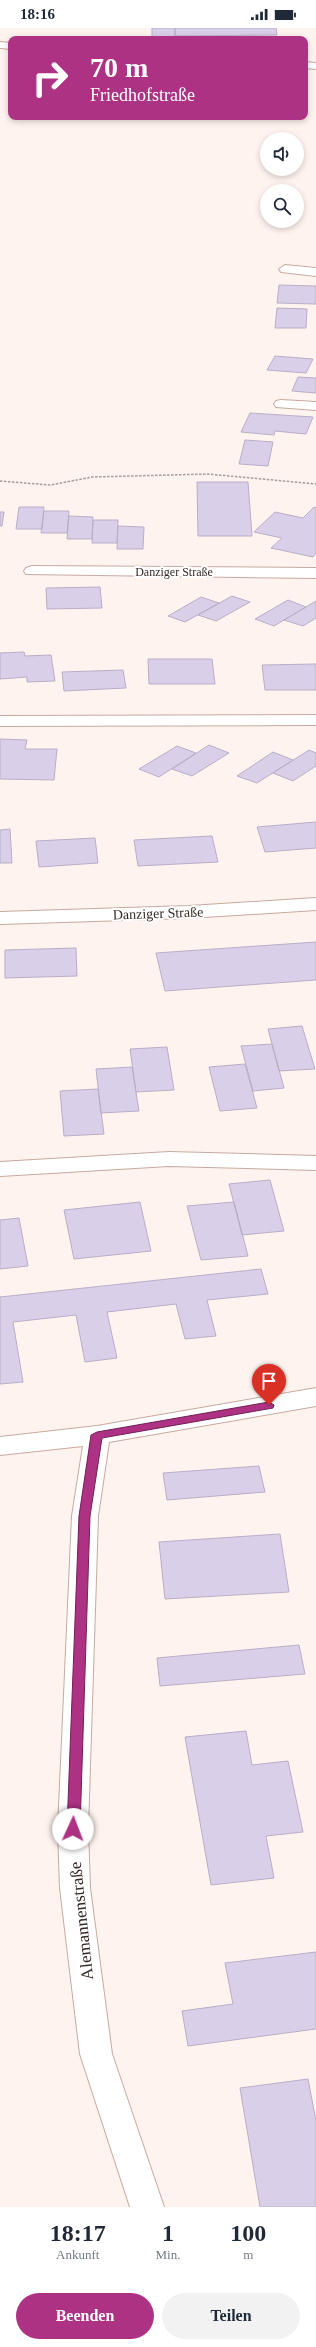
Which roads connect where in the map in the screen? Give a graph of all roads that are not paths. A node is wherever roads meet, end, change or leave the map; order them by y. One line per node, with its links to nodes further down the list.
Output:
1 (285, 269): 2 (street)
2 (316, 272)
3 (281, 404): 4 (street)
4 (316, 406)
5 (32, 571): 6 (street, Danziger Straße)
6 (316, 573)
7 (316, 720): 8 (street)
8 (0, 721)
9 (316, 904): 10 (street, Danziger Straße)
10 (0, 918)
11 (316, 1163): 12 (street)
12 (0, 1169)
13 (316, 1397): 14 (street)
14 (97, 1435): 15 (street); 16 (street, Alemannenstraße)
15 (0, 1446)
16 (147, 2207)

